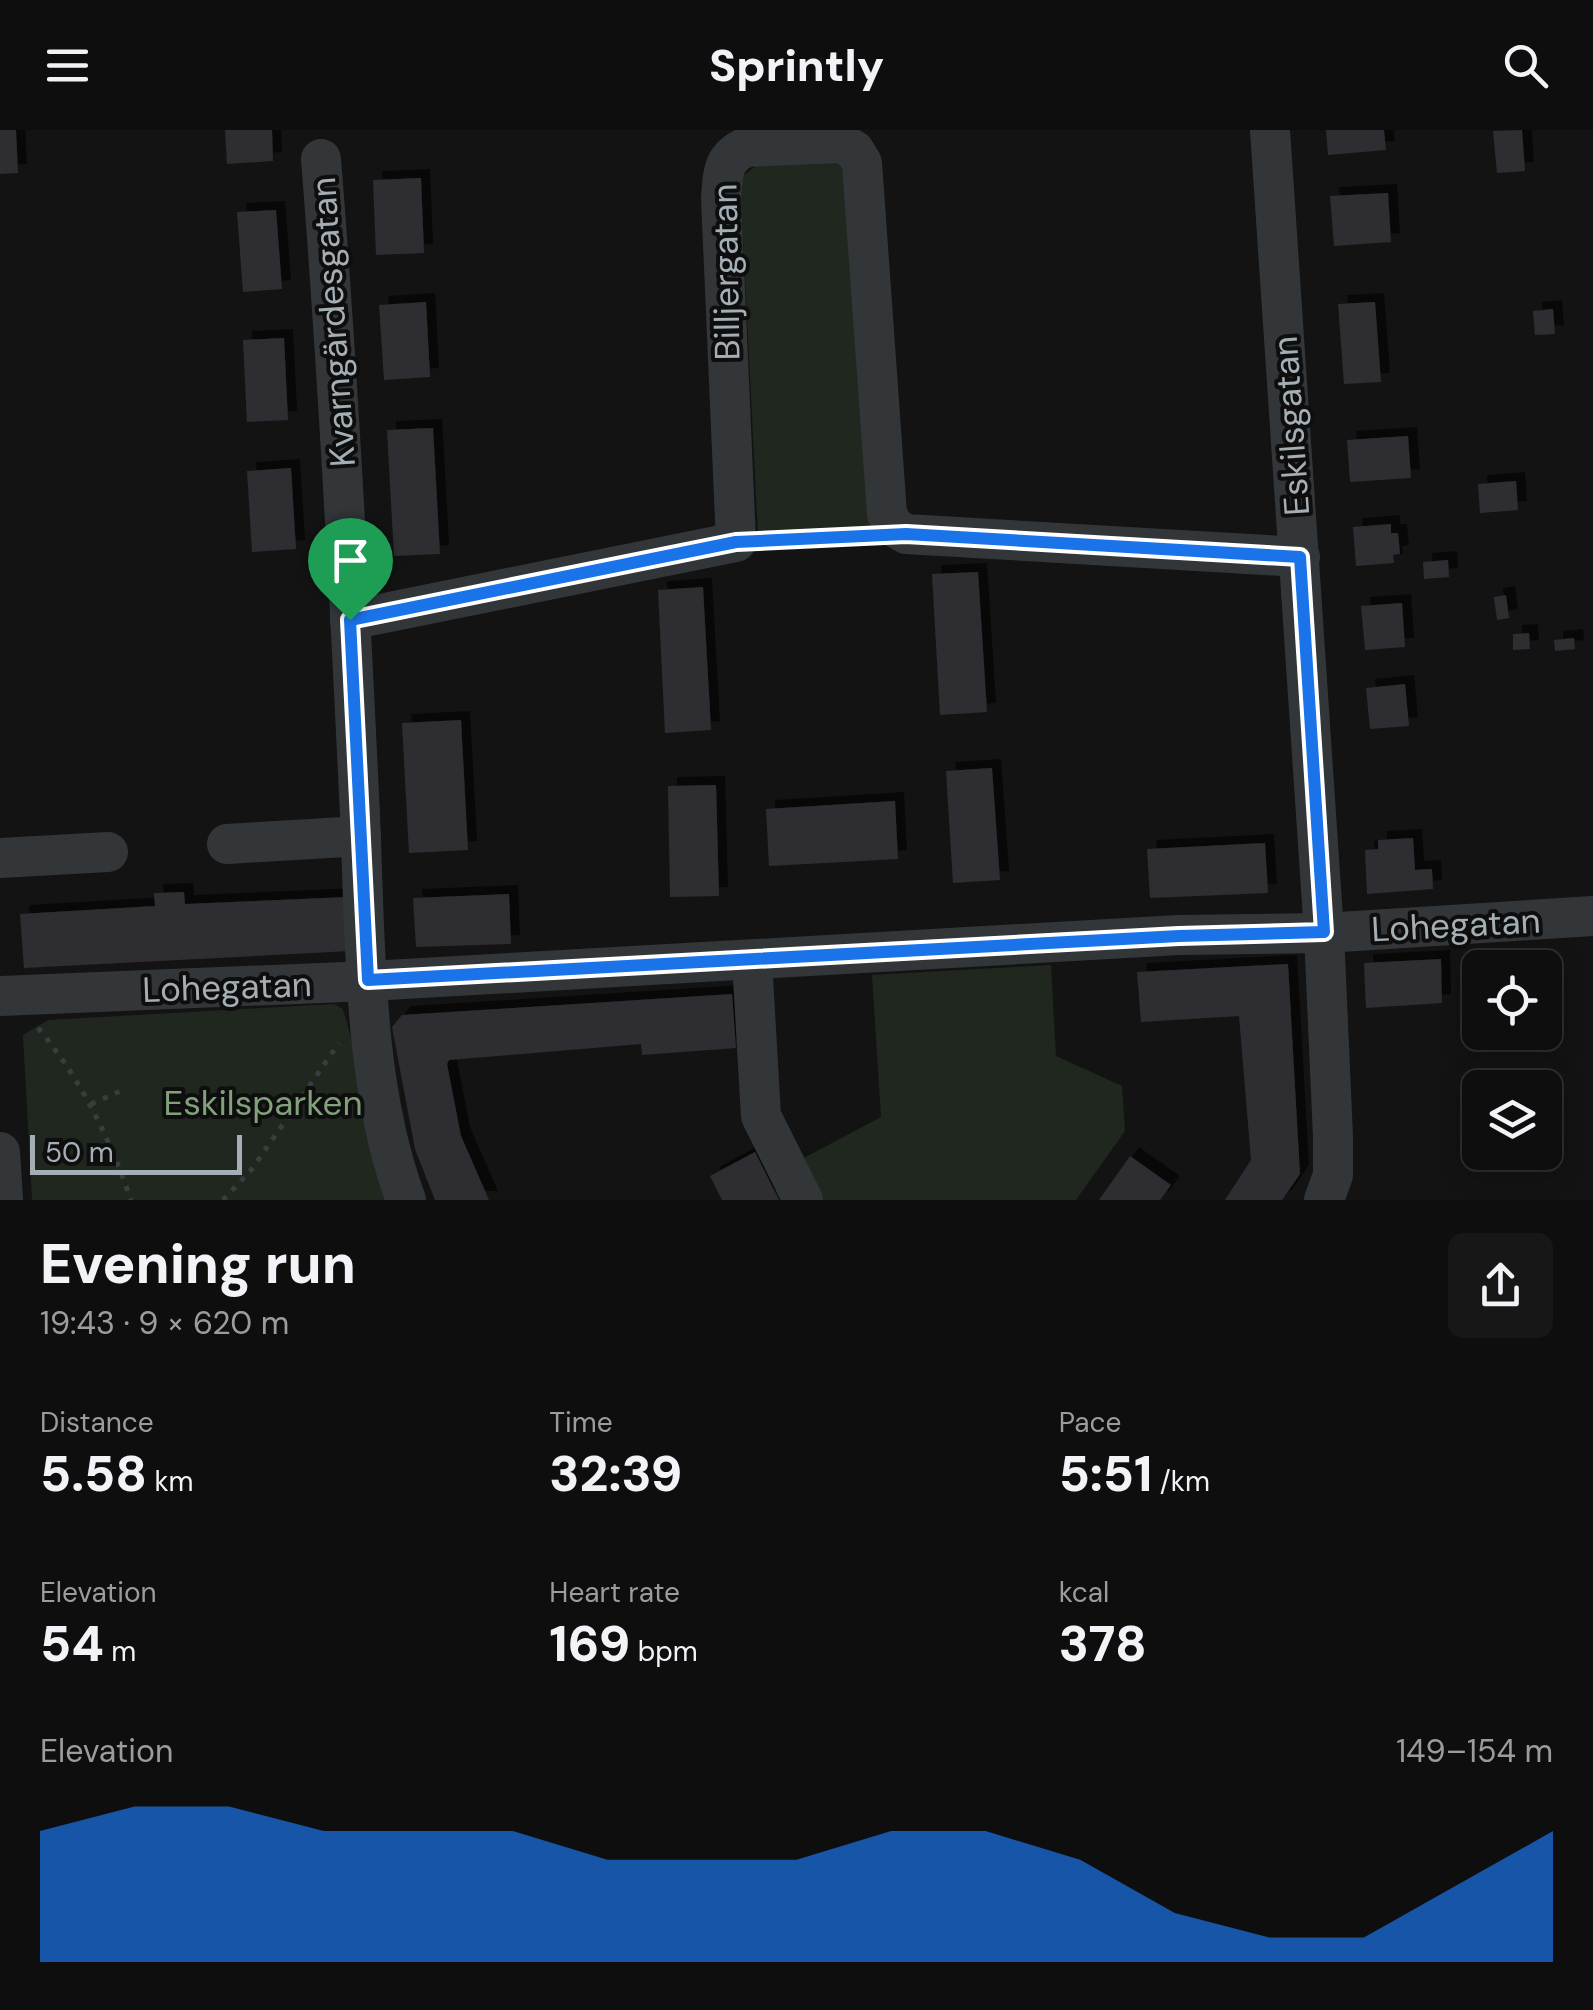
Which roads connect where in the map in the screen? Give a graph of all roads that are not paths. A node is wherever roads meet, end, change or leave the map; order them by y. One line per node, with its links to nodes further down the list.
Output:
1 (1270, 130): 4 (street, Eskilsgatan)
2 (794, 137): 4 (street, Billjergatan); 5 (street, Billjergatan)
3 (321, 159): 5 (street, Kvarngärdesgatan)
4 (1300, 557): 11 (street, Eskilsgatan)
5 (350, 620): 6 (street, Kvarngärdesgatan)
6 (361, 836): 7 (street); 14 (street, Kvarngärdesgatan)
7 (227, 844)
8 (108, 852): 9 (street)
9 (0, 858)
10 (1593, 916): 11 (street, Lohegatan)
11 (1324, 932): 12 (street, Lohegatan); 19 (street, Eskilsgatan)
12 (752, 960): 14 (street, Lohegatan); 18 (street)
13 (18, 995): 14 (street, Lohegatan)
14 (370, 999): 17 (street, Kvarngärdesgatan)
15 (0, 1152): 16 (street)
16 (3, 1200)
17 (406, 1200)
18 (803, 1200)
19 (1324, 1200)

